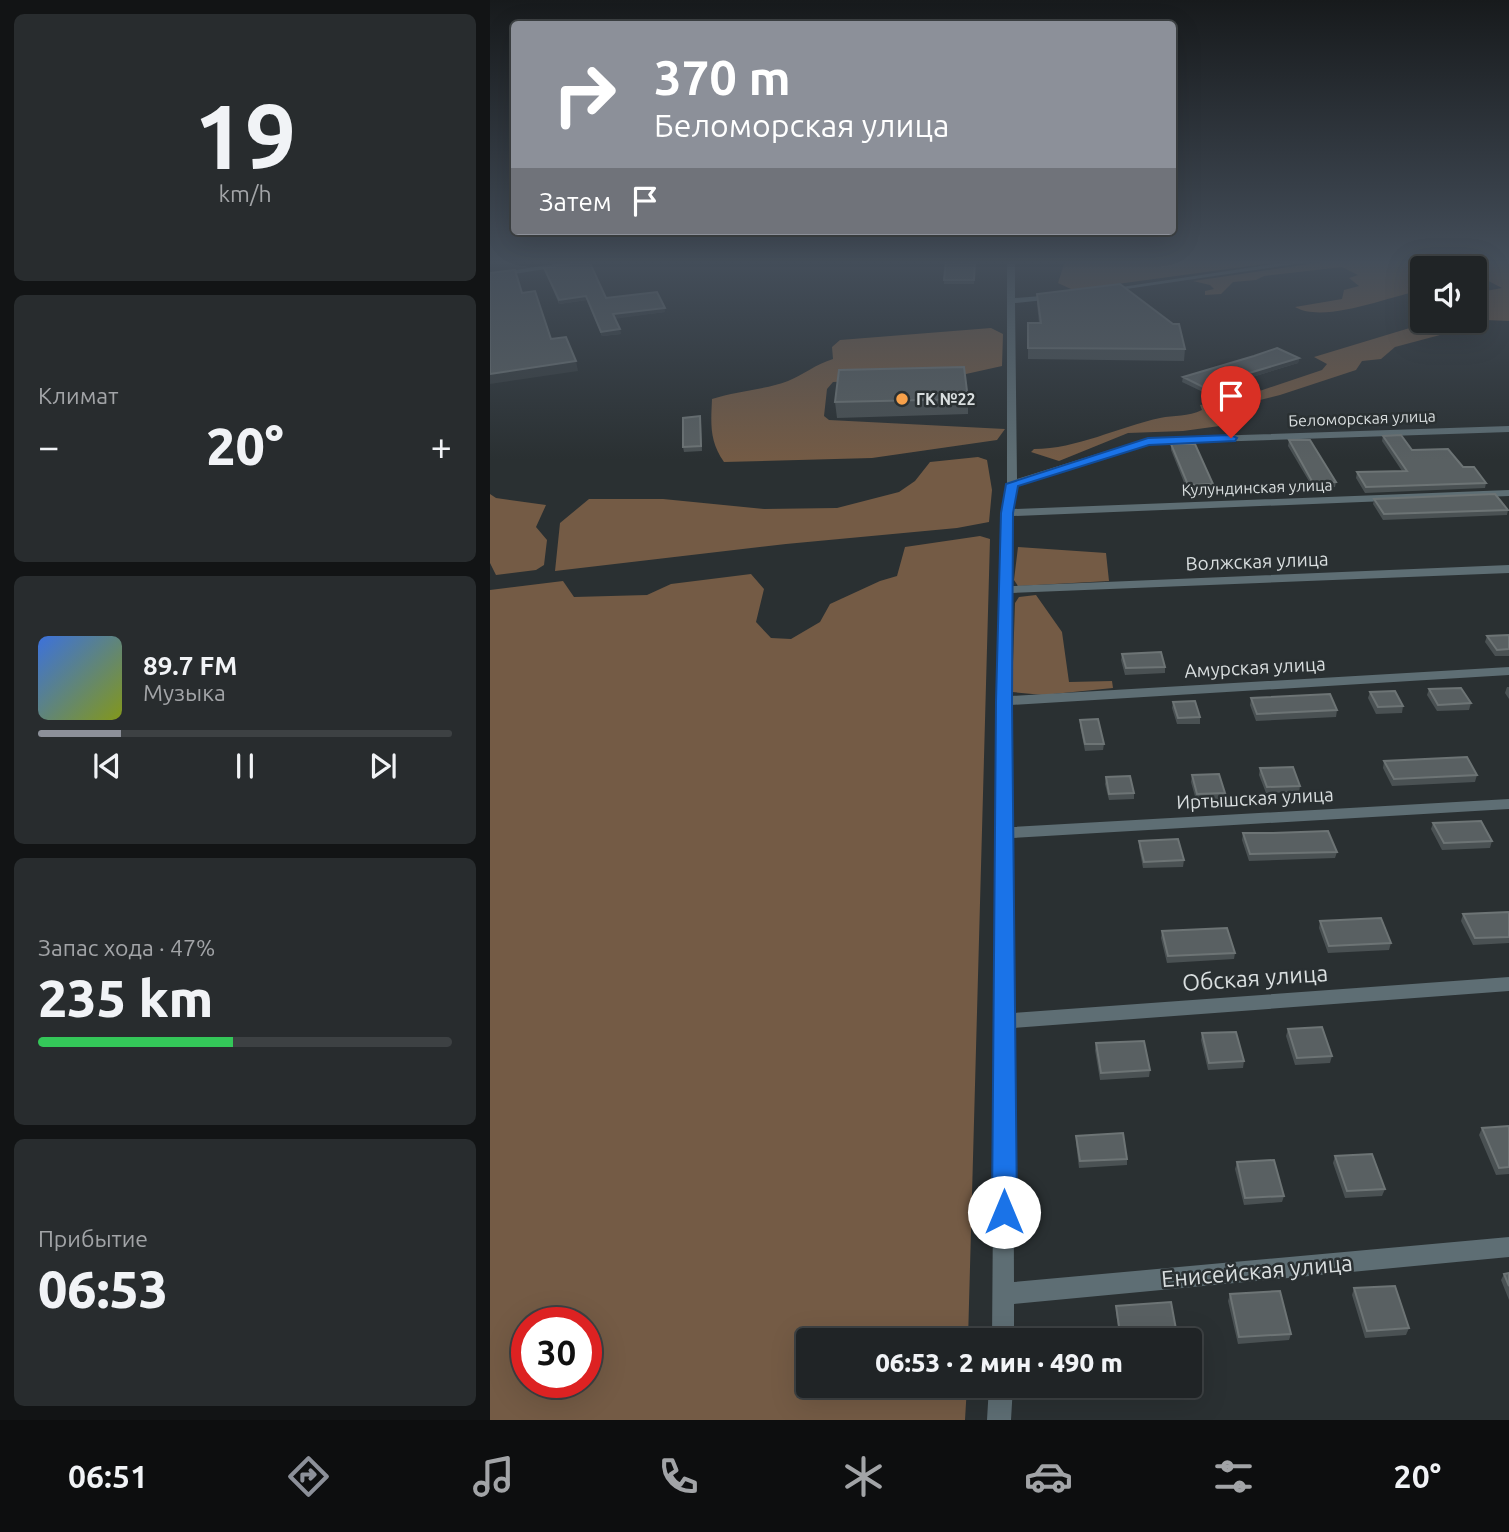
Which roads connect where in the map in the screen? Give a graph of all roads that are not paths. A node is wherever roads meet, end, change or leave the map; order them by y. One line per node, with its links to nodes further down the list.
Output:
1 (1013, 327): 3 (street)
2 (1509, 429): 3 (street, Беломорская улица)
3 (1012, 484): 5 (street)
4 (1509, 493): 5 (street, Кулундинская улица)
5 (1007, 513): 7 (street)
6 (1509, 569): 7 (street, Волжская улица)
7 (1006, 590): 9 (street)
8 (1509, 671): 9 (street, Амурская улица)
9 (1004, 701): 11 (street)
10 (1509, 804): 11 (street, Иртышская улица)
11 (1004, 833): 13 (street)
12 (1509, 984): 13 (street, Обская улица)
13 (1004, 1021): 15 (street)
14 (1509, 1247): 15 (street, Енисейская улица)
15 (1005, 1294): 16 (street)
16 (1004, 1328)
17 (1000, 1398): 18 (street)
18 (999, 1420)

